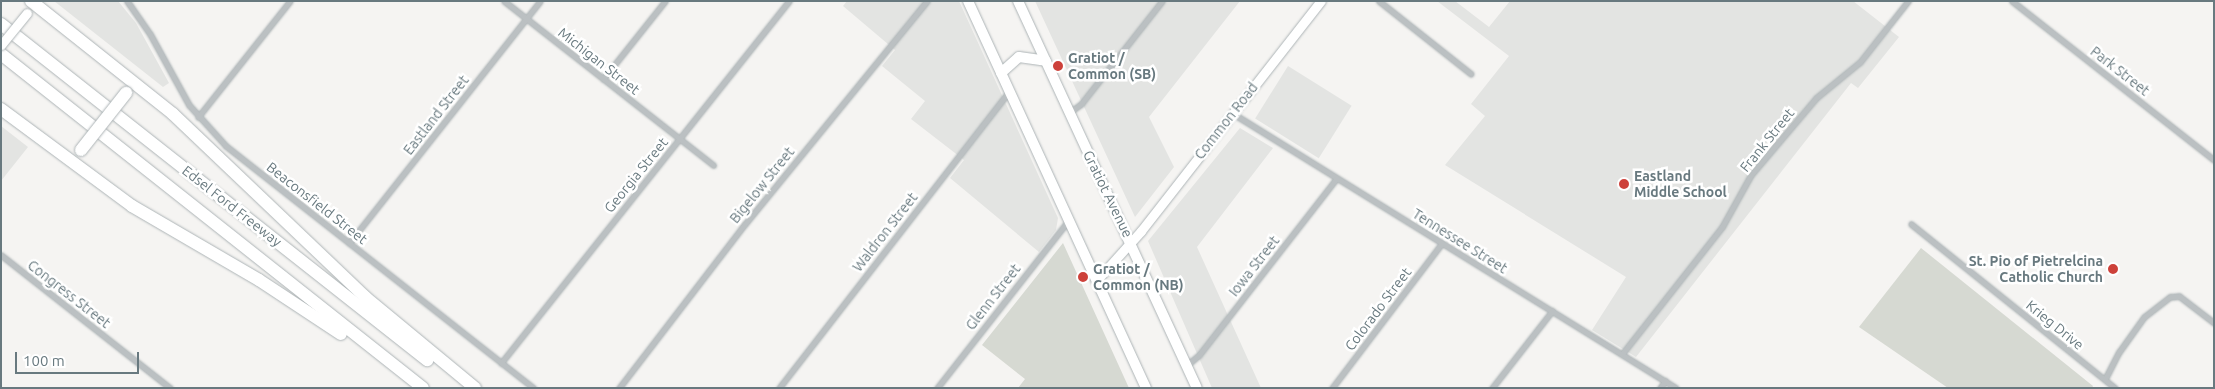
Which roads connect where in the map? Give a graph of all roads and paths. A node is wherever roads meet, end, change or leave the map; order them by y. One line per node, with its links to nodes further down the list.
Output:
1 (127, 1): 29 (street, Beaconsfield Street)
2 (290, 1): 29 (street)
3 (504, 1): 16 (street, Michigan Street)
4 (540, 1): 16 (street, Eastland Street)
5 (664, 1): 24 (street)
6 (789, 1): 30 (street, Georgia Street)
7 (927, 1): 55 (street, Bigelow Street)
8 (968, 1): 21 (main road)
9 (1018, 1): 20 (main road, Gratiot Avenue)
10 (1162, 1): 27 (street)
11 (1321, 1): 28 (street, Common Road)
12 (1379, 1): 22 (street)
13 (1908, 1): 44 (street, Frank Street)
14 (2012, 1): 32 (street, Park Street)
15 (32, 5): 18 (street, bridge); 23 (highway)
16 (526, 18): 24 (street, Michigan Street); 38 (street, Eastland Street)
17 (1, 24): 52 (highway, Edsel Ford Freeway)
18 (1, 45)
19 (1, 54): 45 (highway, Edsel Ford Freeway)
20 (1046, 61): 21 (main road); 27 (main road, Gratiot Avenue)
21 (1001, 72): 25 (main road)
22 (1471, 74)
23 (128, 76): 31 (highway, bridge); 53 (highway)
24 (603, 79): 30 (street, Michigan Street)
25 (1009, 91): 35 (main road); 56 (street, Waldron Street)
26 (1, 109): 31 (highway)
27 (1068, 113): 37 (main road, Gratiot Avenue)
28 (1232, 114): 34 (street, Tennessee Street); 37 (street, Common Road)
29 (198, 117): 38 (street, Beaconsfield Street)
30 (679, 140): 33 (street, Michigan Street); 46 (street, Georgia Street)
31 (64, 157): 45 (highway)
32 (2214, 160)
33 (713, 165)
34 (1337, 178): 39 (street, Tennessee Street); 47 (street, Iowa Street)
35 (1068, 221): 41 (main road); 57 (street, Glenn Street)
36 (1911, 224): 48 (street, Krieg Drive)
37 (1131, 241): 41 (street, Common Road); 47 (main road, Gratiot Avenue)
38 (349, 243): 46 (street, Beaconsfield Street)
39 (1442, 243): 42 (street, Tennessee Street); 60 (street, Colorado Street)
40 (1, 255): 50 (street, Congress Street)
41 (1096, 281): 58 (main road)
42 (1552, 311): 44 (street, Tennessee Street); 61 (street)
43 (2214, 323): 48 (street)
44 (1622, 354): 49 (street, Tennessee Street)
45 (390, 363): 51 (highway, Edsel Ford Freeway)
46 (501, 363): 54 (street, Beaconsfield Street)
47 (1187, 365): 59 (main road, Gratiot Avenue)
48 (2105, 379): 64 (street, Krieg Drive)
49 (1665, 381): 62 (street); 63 (street, Tennessee Street)
50 (170, 388)
51 (422, 388)
52 (462, 388)
53 (475, 388)
54 (533, 388)
55 (619, 388)
56 (779, 388)
57 (937, 388)
58 (1146, 388)
59 (1198, 388)
60 (1332, 388)
61 (1492, 388)
62 (1660, 388)
63 (1676, 388)
64 (2115, 388)

